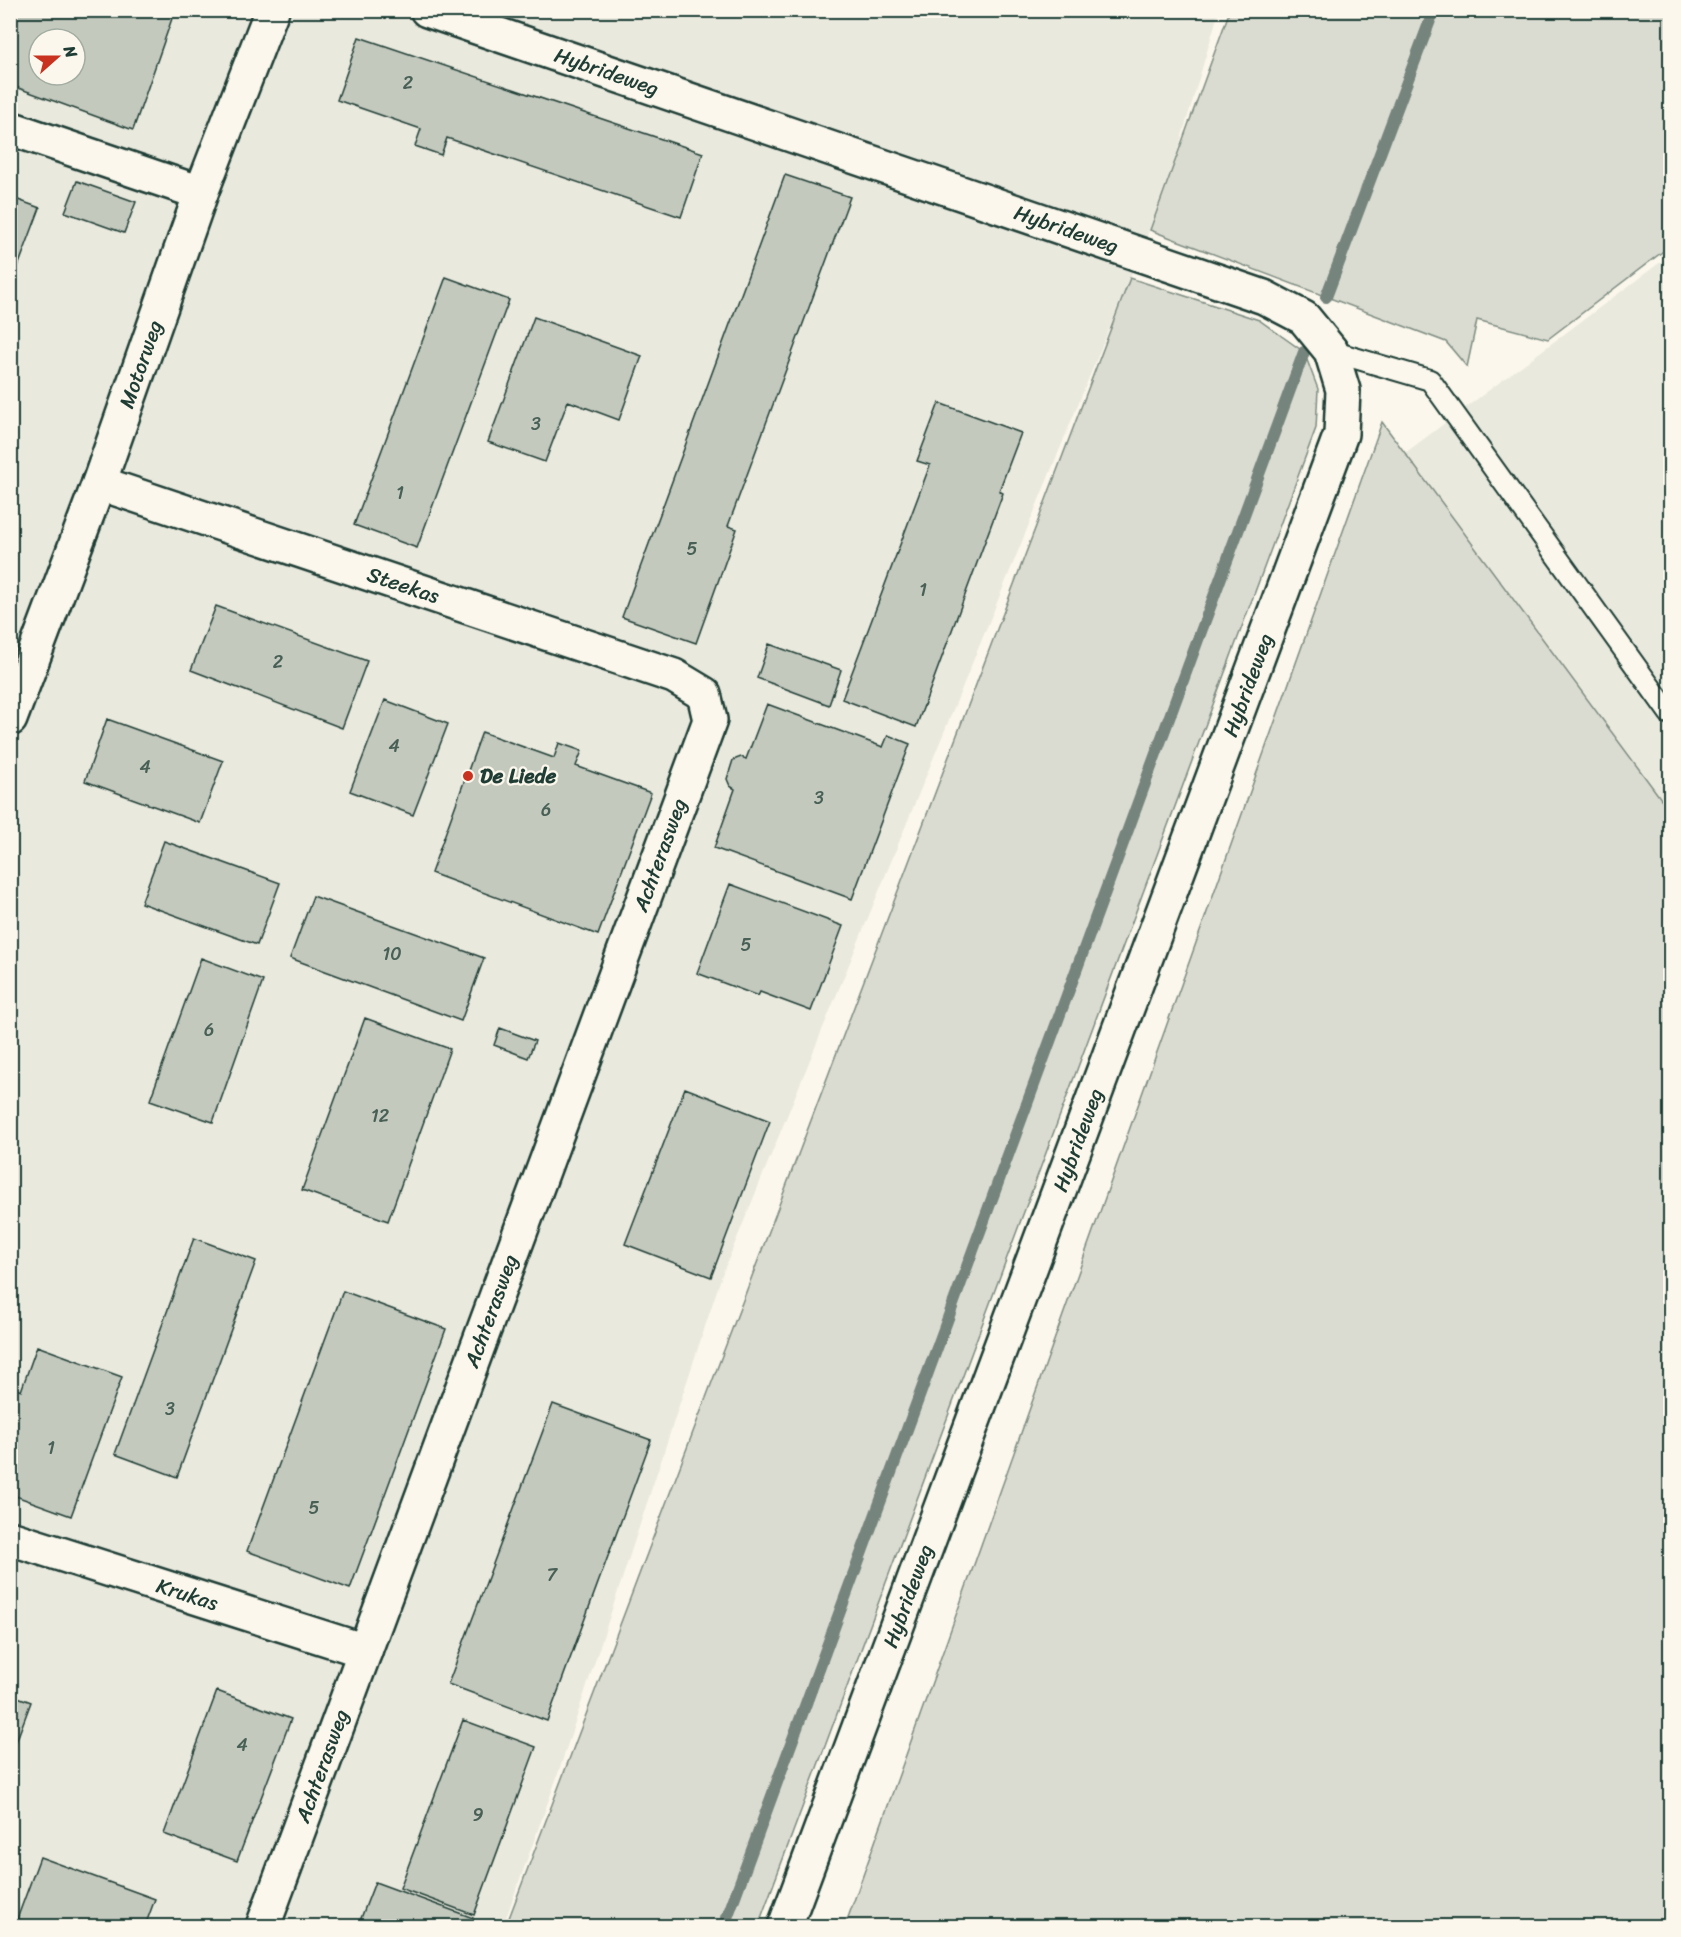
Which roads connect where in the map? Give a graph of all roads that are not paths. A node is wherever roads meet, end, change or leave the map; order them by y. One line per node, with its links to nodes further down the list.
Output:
1 (272, 10): 4 (street, Motorweg)
2 (427, 10): 5 (street, Hybrideweg)
3 (10, 128): 4 (street)
4 (201, 193): 6 (street, Motorweg)
5 (1331, 351): 8 (lane); 13 (street, Hybrideweg)
6 (99, 483): 7 (street, Steekas); 9 (street, Motorweg)
7 (704, 694): 11 (street, Achterasweg)
8 (1671, 714)
9 (10, 718)
10 (10, 1538): 11 (street, Krukas)
11 (365, 1651): 12 (street, Achterasweg)
12 (263, 1926)
13 (785, 1926)

